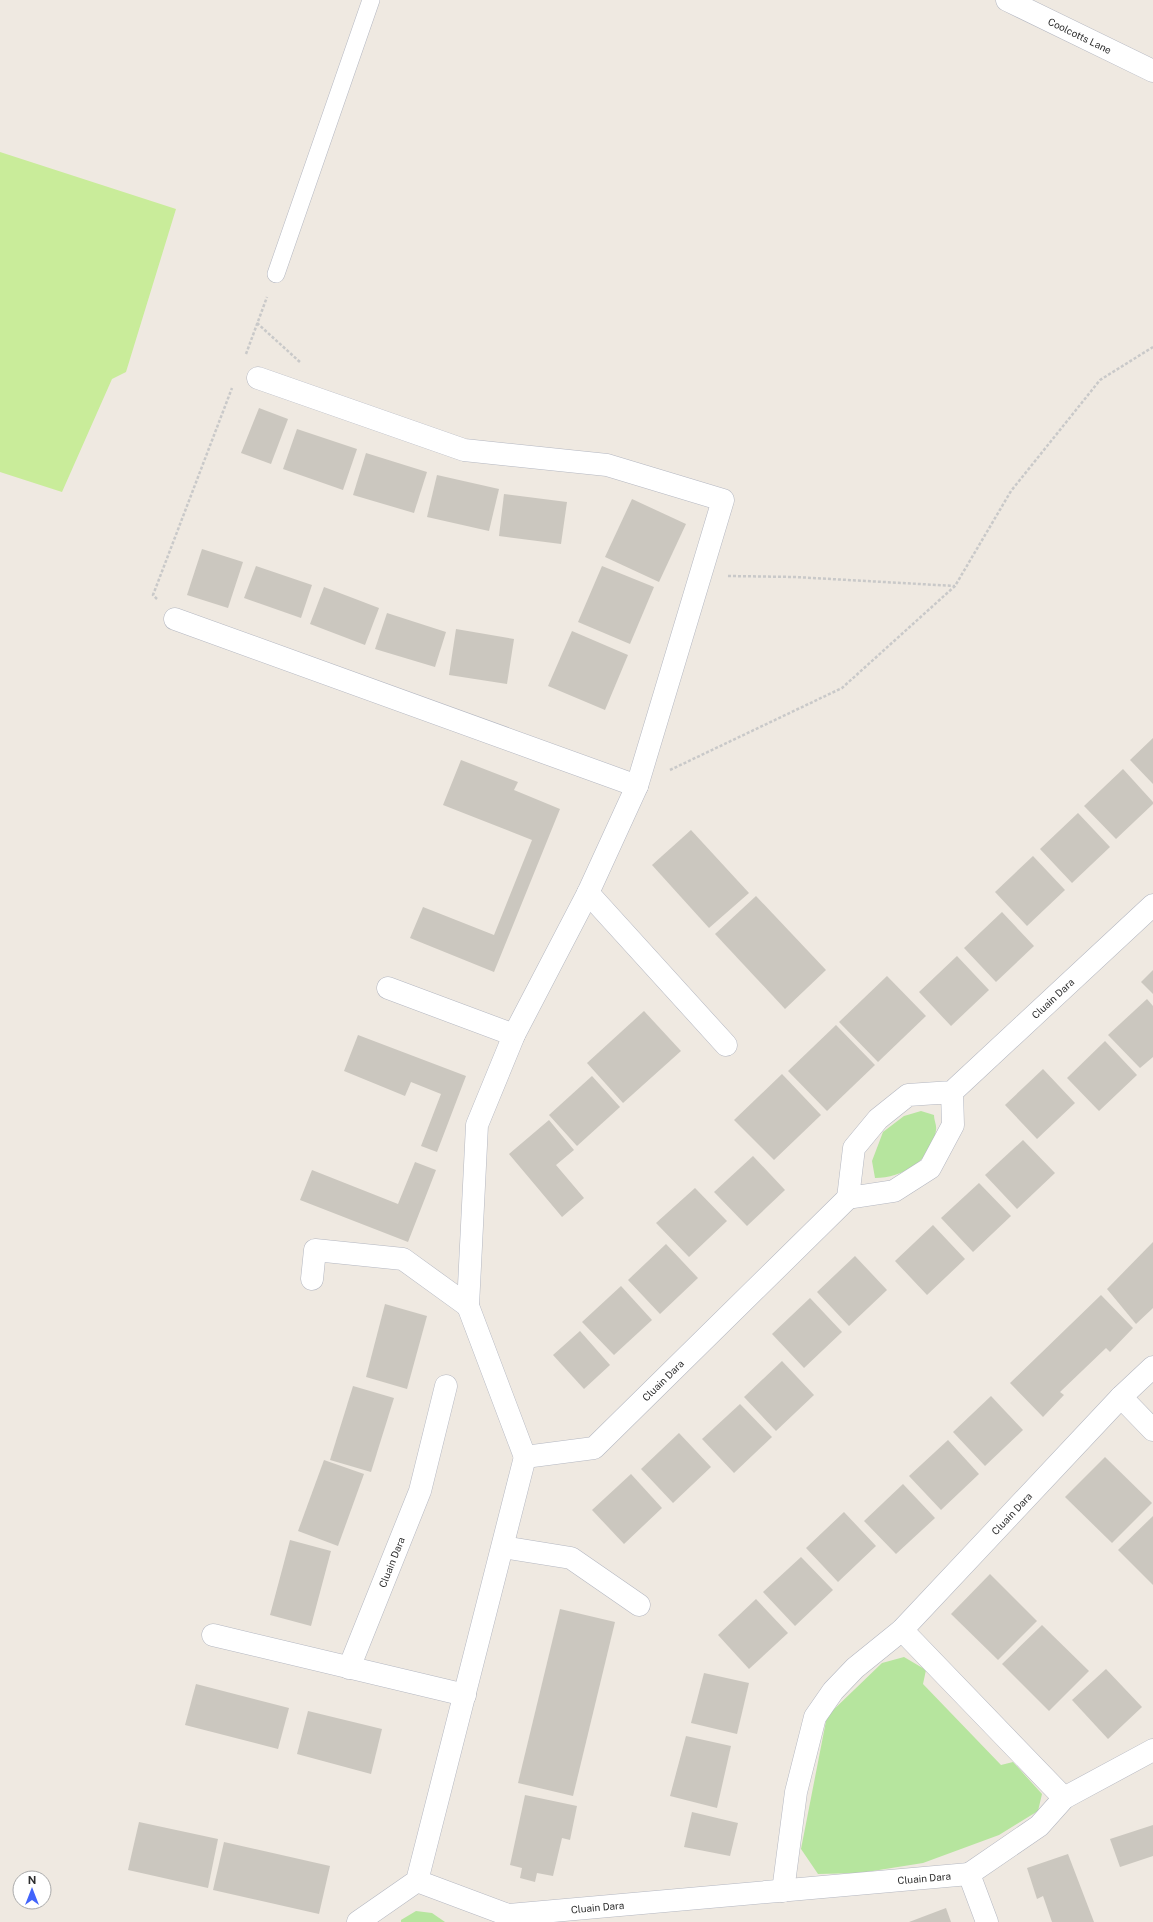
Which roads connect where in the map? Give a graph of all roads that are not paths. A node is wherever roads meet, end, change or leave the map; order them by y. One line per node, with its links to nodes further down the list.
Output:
1 (371, 0): 4 (lane)
2 (1008, 0): 3 (street, Coolcotts Lane)
3 (1153, 71)
4 (276, 274)
5 (258, 378): 7 (street)
6 (175, 619): 7 (street)
7 (637, 786): 8 (street)
8 (588, 892): 11 (street); 12 (street)
9 (1153, 905): 13 (street, Cluain Dara)
10 (388, 988): 11 (street)
11 (514, 1035): 16 (street)
12 (726, 1045)
13 (952, 1092): 14 (street); 14 (street)
14 (848, 1198): 21 (street, Cluain Dara)
15 (312, 1279): 16 (street)
16 (468, 1306): 21 (street)
17 (1153, 1368): 19 (street, Cluain Dara)
18 (446, 1386): 26 (street, Cluain Dara)
19 (1122, 1397): 20 (street); 24 (street, Cluain Dara)
20 (1153, 1430)
21 (525, 1457): 22 (street)
22 (502, 1547): 23 (street); 27 (street)
23 (639, 1605)
24 (902, 1630): 29 (street); 32 (street, Cluain Dara)
25 (213, 1635): 26 (street)
26 (349, 1668): 27 (street)
27 (465, 1695): 31 (street)
28 (1153, 1750): 29 (street, Cluain Dara)
29 (1064, 1798): 30 (street, Cluain Dara)
30 (968, 1874): 32 (street, Cluain Dara); 34 (street)
31 (417, 1881): 32 (street, Cluain Dara); 33 (street)
32 (783, 1891)
33 (358, 1922)
34 (987, 1922)

